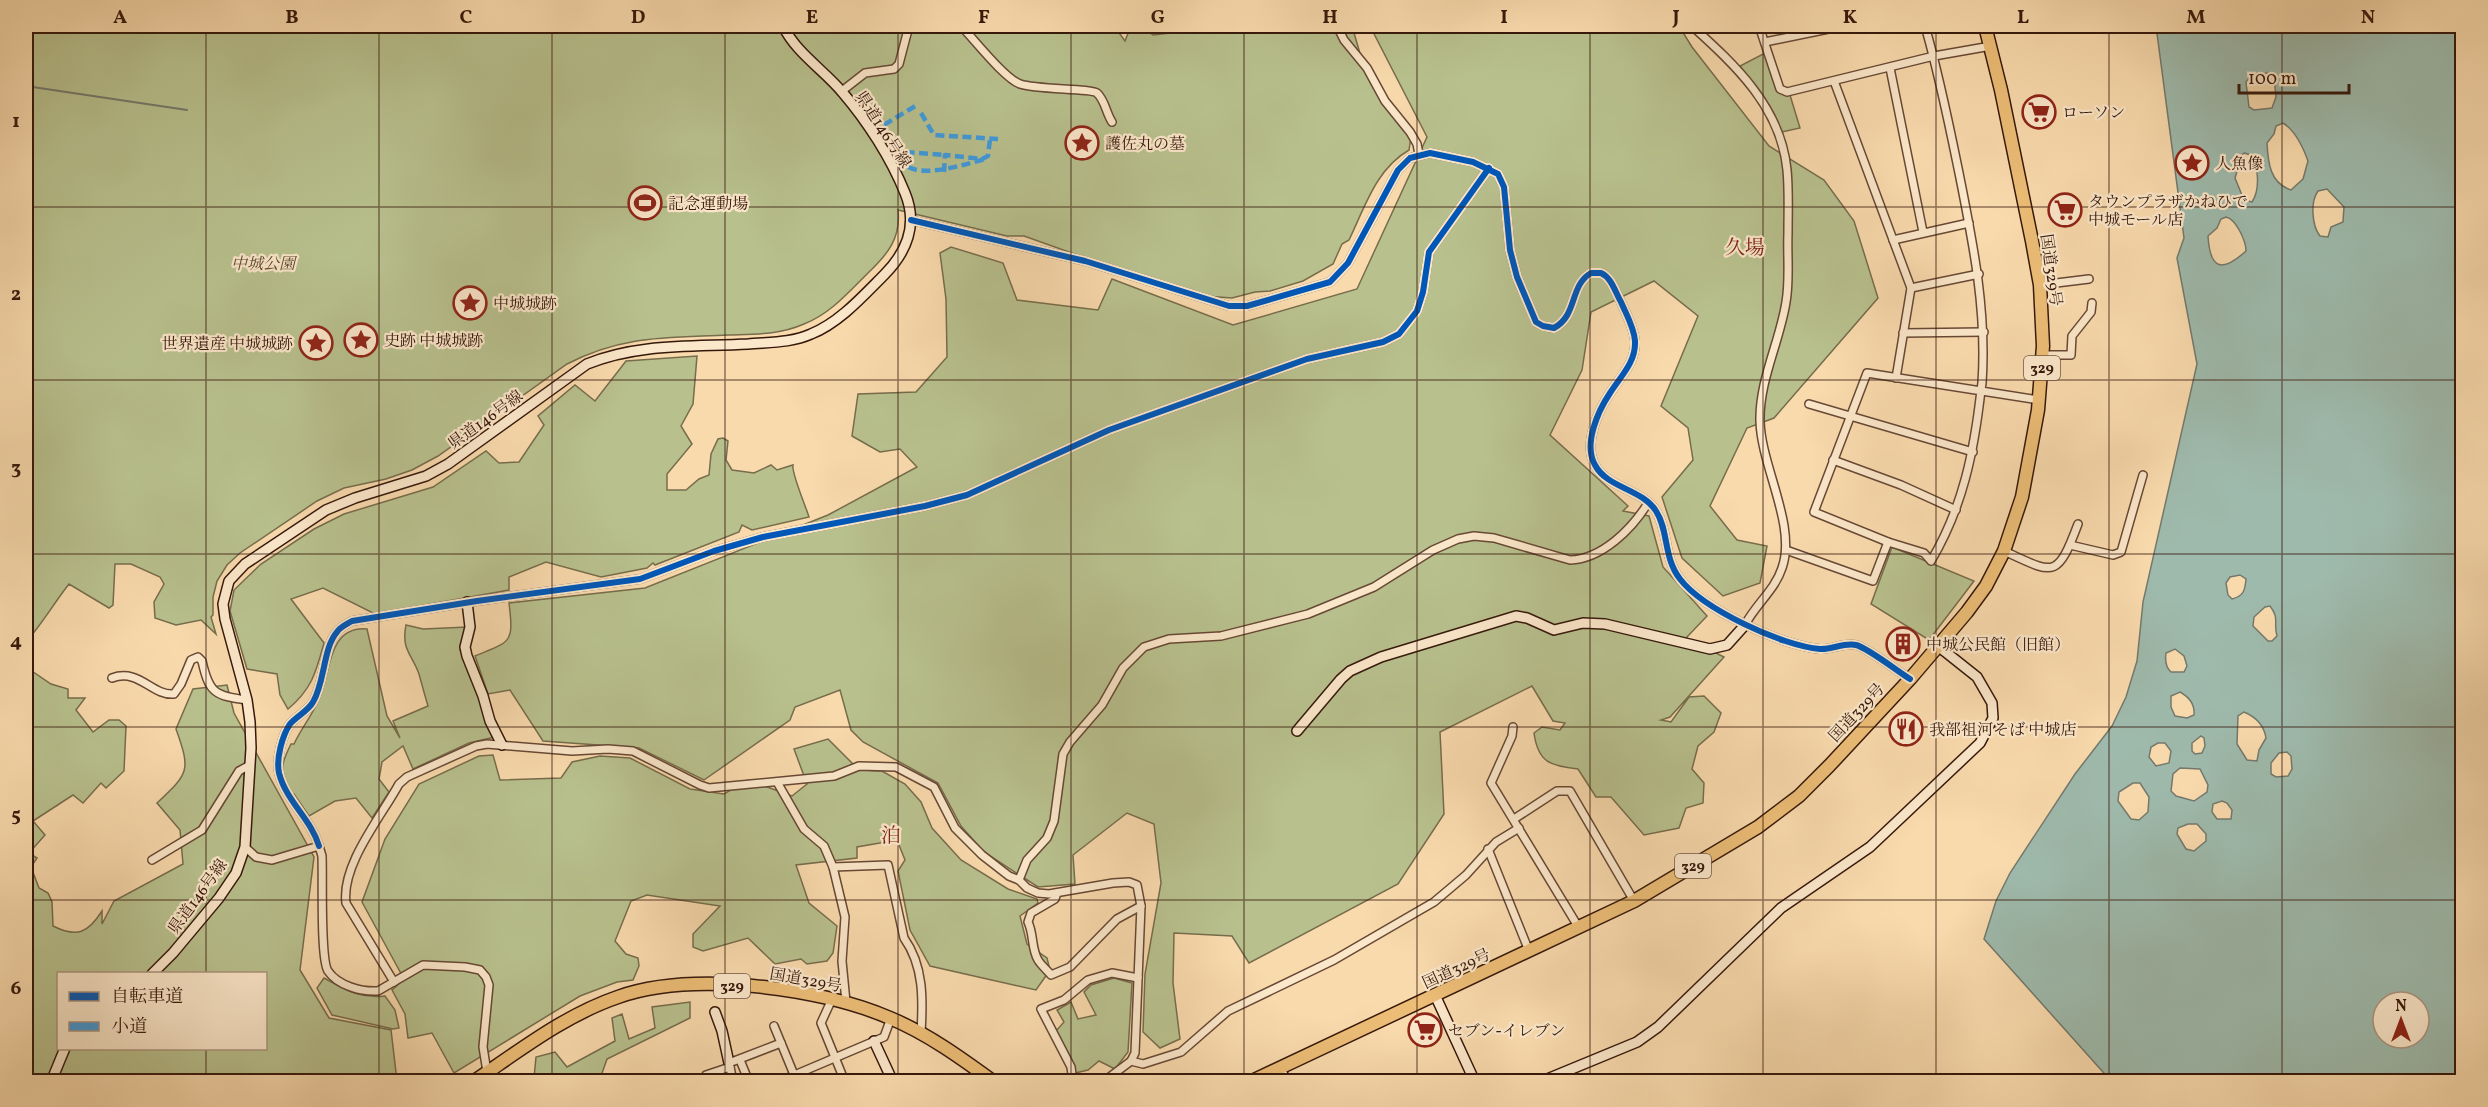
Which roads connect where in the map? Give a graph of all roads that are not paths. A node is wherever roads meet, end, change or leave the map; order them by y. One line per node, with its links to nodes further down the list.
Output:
1 (783, 26): 15 (street, 県道146号線)
2 (909, 26): 15 (street)
3 (961, 26): 16 (street)
4 (1336, 26): 17 (street)
5 (1692, 26): 44 (street)
6 (1759, 26): 10 (street)
7 (1843, 26): 10 (street)
8 (1925, 26): 12 (street)
9 (1985, 26): 11 (highway, 国道329号 / 329)
10 (1765, 42): 14 (street)
11 (1991, 46): 12 (street); 25 (highway, 国道329号 / 329)
12 (1934, 56): 13 (street); 20 (street)
13 (1890, 68): 14 (street); 21 (street)
14 (1834, 81): 22 (street)
15 (842, 91): 19 (street, 県道146号線)
16 (1112, 122)
17 (1419, 154): 18 (street); 19 (street)
18 (1489, 168): 39 (street); 46 (street)
19 (911, 220): 51 (street, 県道146号線)
20 (1969, 223): 21 (street); 23 (street)
21 (1923, 232): 22 (street)
22 (1893, 240): 26 (street)
23 (1979, 274): 26 (street); 28 (street)
24 (2089, 279): 25 (street)
25 (2040, 285): 30 (highway, 国道329号 / 329)
26 (1911, 288): 29 (street)
27 (2092, 303): 30 (street)
28 (1984, 332): 29 (street); 32 (street)
29 (1903, 333): 31 (street)
30 (2042, 355): 33 (highway, 国道329号 / 329)
31 (1896, 378): 32 (street); 35 (street)
32 (1981, 390): 33 (street); 36 (street)
33 (2039, 400): 45 (highway, 国道329号 / 329)
34 (1809, 404): 35 (street)
35 (1849, 417): 36 (street); 37 (street)
36 (1973, 452): 40 (street)
37 (1833, 460): 40 (street); 42 (street)
38 (2143, 475): 43 (street)
39 (1648, 503): 47 (street); 64 (street)
40 (1956, 510): 42 (street)
41 (2078, 525): 43 (street)
42 (1888, 542): 44 (street)
43 (2070, 544): 45 (street)
44 (1786, 550): 47 (street)
45 (2004, 551): 48 (highway, 国道329号 / 329)
46 (467, 602): 54 (street); 59 (street)
47 (1745, 625): 50 (street); 53 (street)
48 (1938, 646): 50 (highway, 国道329号 / 329); 104 (street)
49 (112, 678): 51 (street)
50 (1910, 679): 66 (highway, 国道329号 / 329)
51 (247, 700): 55 (street, 県道146号線)
52 (1513, 726): 57 (street)
53 (1297, 731)
54 (502, 745): 56 (street); 72 (street)
55 (250, 765): 60 (street, 県道146号線); 62 (street)
56 (777, 782): 63 (street); 64 (street)
57 (1514, 819): 58 (street); 66 (street)
58 (1519, 828): 61 (street); 68 (street)
59 (319, 846): 60 (street); 72 (street)
60 (245, 847): 70 (street, 県道146号線)
61 (1488, 849): 69 (street); 85 (street)
62 (152, 860)
63 (833, 867): 75 (street); 79 (street)
64 (1019, 880): 65 (street)
65 (1057, 893): 67 (street); 67 (street)
66 (1634, 901): 68 (highway, 国道329号 / 329)
67 (1140, 906): 71 (street)
68 (1579, 928): 69 (highway, 国道329号 / 329)
69 (1529, 951): 73 (highway, 国道329号 / 329)
70 (154, 972)
71 (1138, 978): 85 (street); 99 (street)
72 (394, 982): 88 (street)
73 (1435, 995): 87 (highway, 国道329号 / 329); 103 (street)
74 (832, 999): 75 (highway, 国道329号 / 329); 83 (street); 88 (highway, 国道329号 / 329)
75 (846, 1002): 77 (highway, 国道329号 / 329)
76 (715, 1012): 86 (street)
77 (891, 1018): 79 (highway, 国道329号 / 329); 80 (street)
78 (774, 1026): 81 (street)
79 (921, 1033): 98 (highway, 国道329号 / 329)
80 (874, 1041): 83 (street); 97 (street)
81 (781, 1043): 84 (street); 89 (street)
82 (64, 1050): 90 (street)
83 (836, 1058): 89 (street); 96 (street)
84 (740, 1060): 86 (street); 94 (street)
85 (1131, 1061): 100 (street)
86 (730, 1065): 92 (street); 93 (street)
87 (1279, 1068): 101 (highway, 国道329号 / 329); 102 (street)
88 (487, 1072): 91 (highway, 国道329号 / 329)
89 (796, 1078): 95 (street)
90 (51, 1082)
91 (473, 1082)
92 (702, 1082)
93 (733, 1082)
94 (749, 1082)
95 (778, 1082)
96 (845, 1082)
97 (893, 1082)
98 (994, 1082)
99 (1073, 1082)
100 (1103, 1082)
101 (1250, 1082)
102 (1287, 1082)
103 (1475, 1082)
104 (1540, 1082)

